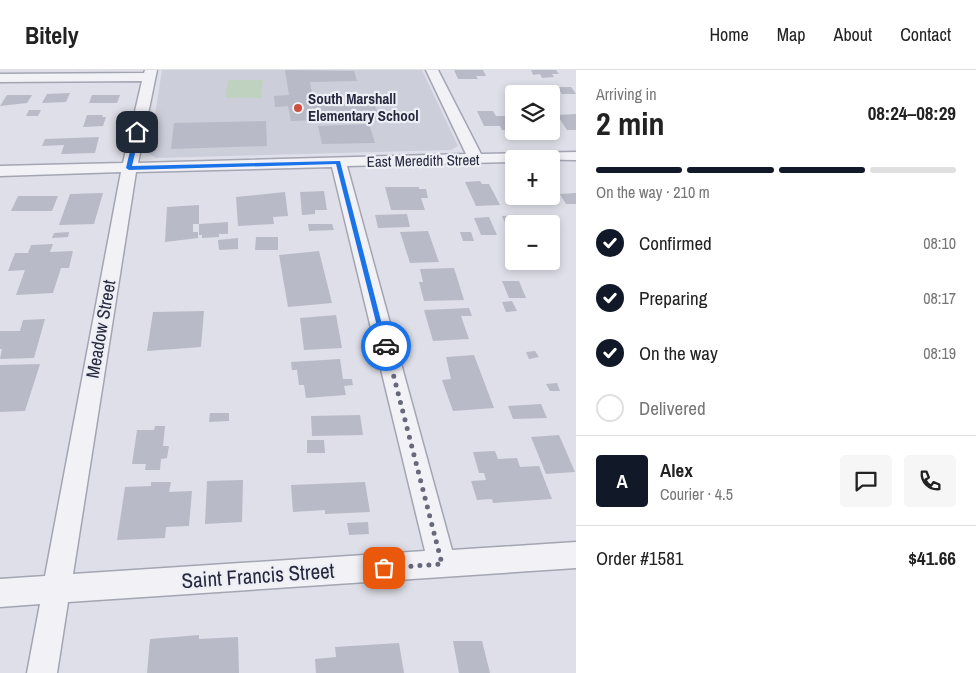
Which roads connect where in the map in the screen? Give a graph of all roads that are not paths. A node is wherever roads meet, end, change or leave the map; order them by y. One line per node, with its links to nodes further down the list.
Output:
1 (432, 70): 5 (street)
2 (150, 73): 3 (street); 7 (street, Meadow Street)
3 (0, 78)
4 (576, 156): 5 (street, East Meredith Street)
5 (476, 159): 6 (street, East Meredith Street)
6 (338, 162): 7 (street, East Meredith Street); 10 (street)
7 (129, 168): 8 (street, East Meredith Street); 11 (street, Meadow Street)
8 (0, 171)
9 (576, 555): 10 (street, Saint Francis Street)
10 (442, 564): 11 (street, Saint Francis Street)
11 (56, 589): 12 (street, Saint Francis Street); 13 (street, Meadow Street)
12 (0, 593)
13 (42, 673)

